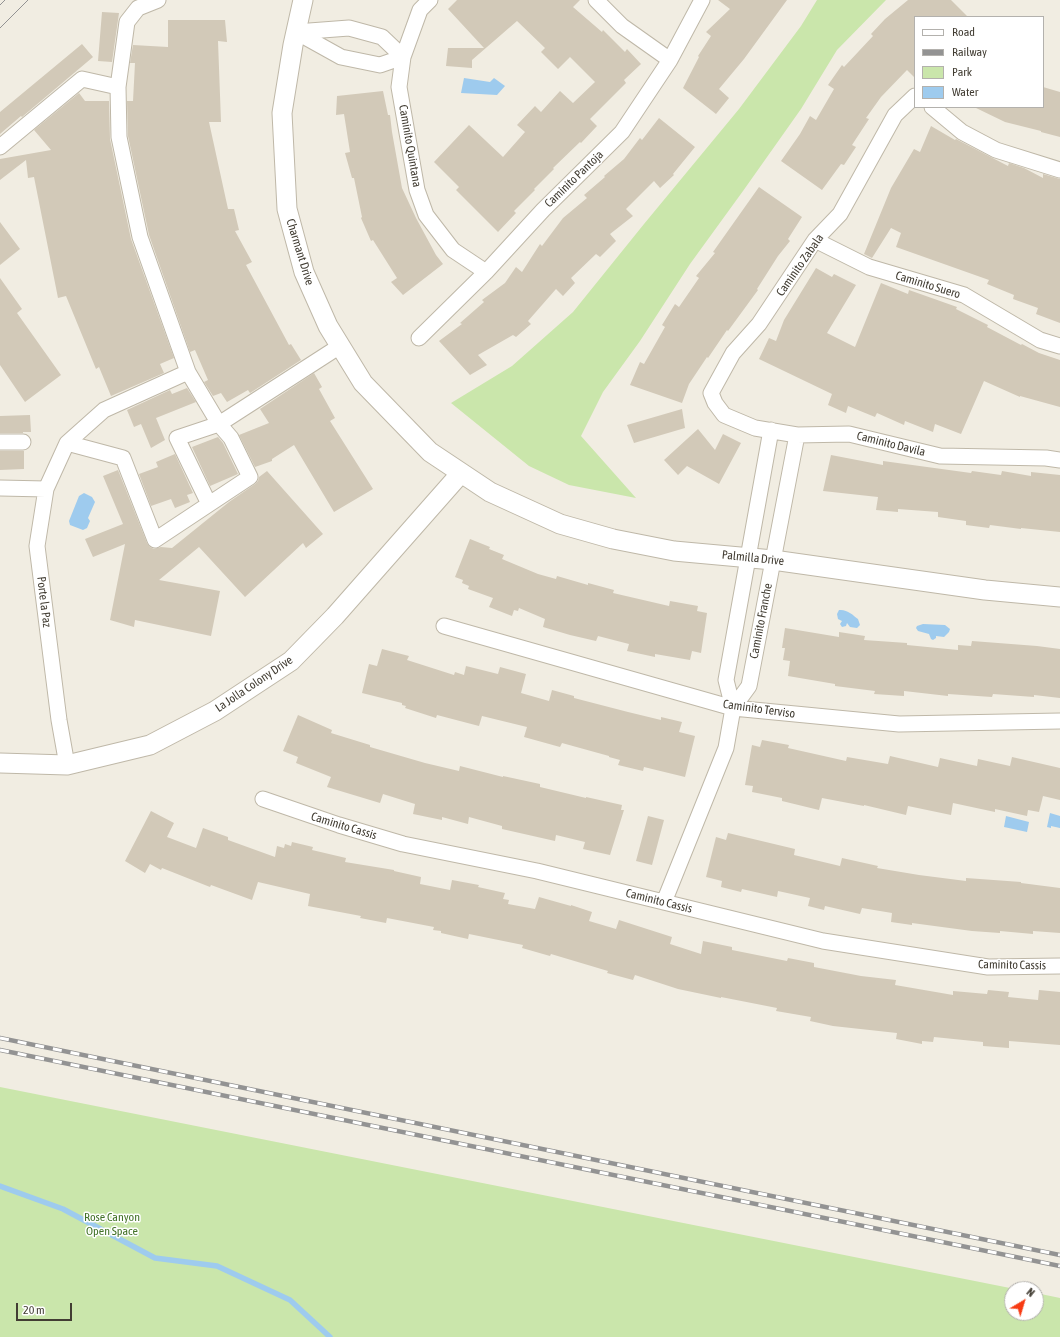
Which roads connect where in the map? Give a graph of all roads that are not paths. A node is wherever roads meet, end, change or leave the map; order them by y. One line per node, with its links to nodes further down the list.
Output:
1 (158, 0): 9 (street)
2 (303, 0): 6 (street, Charmant Drive)
3 (430, 0): 7 (street, Caminito Quintana)
4 (596, 0): 8 (street)
5 (702, 0): 8 (street, Caminito Pantoja)
6 (296, 32): 7 (street); 7 (street); 17 (street, Charmant Drive)
7 (403, 57): 15 (street, Caminito Quintana)
8 (670, 60): 15 (street, Caminito Pantoja)
9 (118, 87): 12 (street); 19 (street)
10 (914, 97): 14 (street, Caminito Zabala)
11 (933, 108): 13 (street)
12 (0, 148)
13 (1060, 170)
14 (815, 240): 18 (street, Caminito Suero); 20 (street, Caminito Zabala)
15 (486, 272): 16 (street, Caminito Pantoja)
16 (419, 338)
17 (340, 346): 21 (street); 28 (street, Charmant Drive)
18 (1060, 346)
19 (188, 372): 21 (street); 26 (street)
20 (724, 415): 22 (street, Caminito Davila)
21 (219, 424): 31 (street); 31 (street)
22 (771, 430): 23 (street, Caminito Davila); 32 (street, Caminito Franche)
23 (797, 435): 27 (street, Caminito Davila); 33 (street, Caminito Franche)
24 (0, 442): 25 (street)
25 (23, 442)
26 (67, 443): 30 (street, Porte la Paz); 31 (street)
27 (1060, 460)
28 (461, 473): 32 (street, Palmilla Drive); 39 (street, La Jolla Colony Drive)
29 (0, 488): 30 (street)
30 (46, 489): 39 (street, Porte la Paz)
31 (209, 504)
32 (747, 558): 33 (street, Palmilla Drive); 36 (street, Caminito Franche)
33 (773, 560): 34 (street, Palmilla Drive); 36 (street, Caminito Franche)
34 (1060, 597)
35 (444, 626): 36 (street, Caminito Terviso)
36 (733, 708): 37 (street, Caminito Terviso); 41 (street, Caminito Franche)
37 (1060, 721)
38 (0, 763): 39 (street, La Jolla Colony Drive)
39 (67, 766)
40 (263, 799): 41 (street, Caminito Cassis)
41 (664, 902): 42 (street, Caminito Cassis)
42 (1060, 966)

